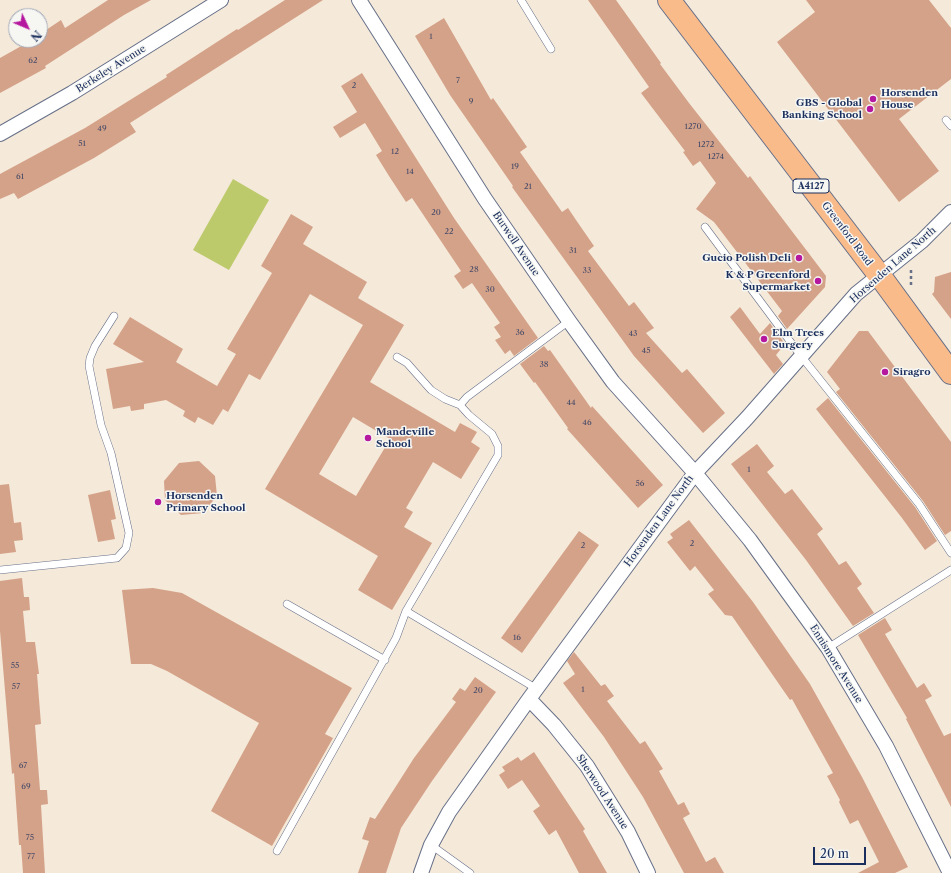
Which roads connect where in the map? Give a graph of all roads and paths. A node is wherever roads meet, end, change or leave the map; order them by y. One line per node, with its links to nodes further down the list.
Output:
1 (221, 0): 8 (street, Berkeley Avenue)
2 (358, 0): 13 (street, Burwell Avenue)
3 (521, 0): 5 (lane)
4 (669, 0): 11 (main road, Greenford Road / A4127)
5 (551, 49)
6 (946, 120): 7 (lane)
7 (951, 126)
8 (0, 134)
9 (951, 212): 11 (street, Horsenden Lane North)
10 (705, 227): 14 (lane)
11 (880, 276): 14 (street, Horsenden Lane North); 16 (main road, Greenford Road / A4127)
12 (114, 316): 20 (lane)
13 (569, 321): 17 (lane); 18 (street, Burwell Avenue)
14 (802, 356): 18 (street, Horsenden Lane North); 19 (lane)
15 (397, 357): 17 (lane)
16 (951, 373)
17 (460, 405): 23 (lane)
18 (695, 473): 24 (street, Ennismore Avenue); 26 (street, Horsenden Lane North)
19 (951, 553)
20 (0, 570)
21 (951, 570): 24 (lane)
22 (287, 604): 25 (lane)
23 (406, 611): 25 (lane); 26 (lane)
24 (828, 648): 32 (street, Ennismore Avenue)
25 (384, 660): 28 (lane)
26 (533, 694): 27 (street, Horsenden Lane North); 31 (street, Sherwood Avenue)
27 (431, 845): 29 (street, Horsenden Lane North); 30 (lane)
28 (277, 851)
29 (421, 873)
30 (470, 873)
31 (648, 873)
32 (950, 873)

